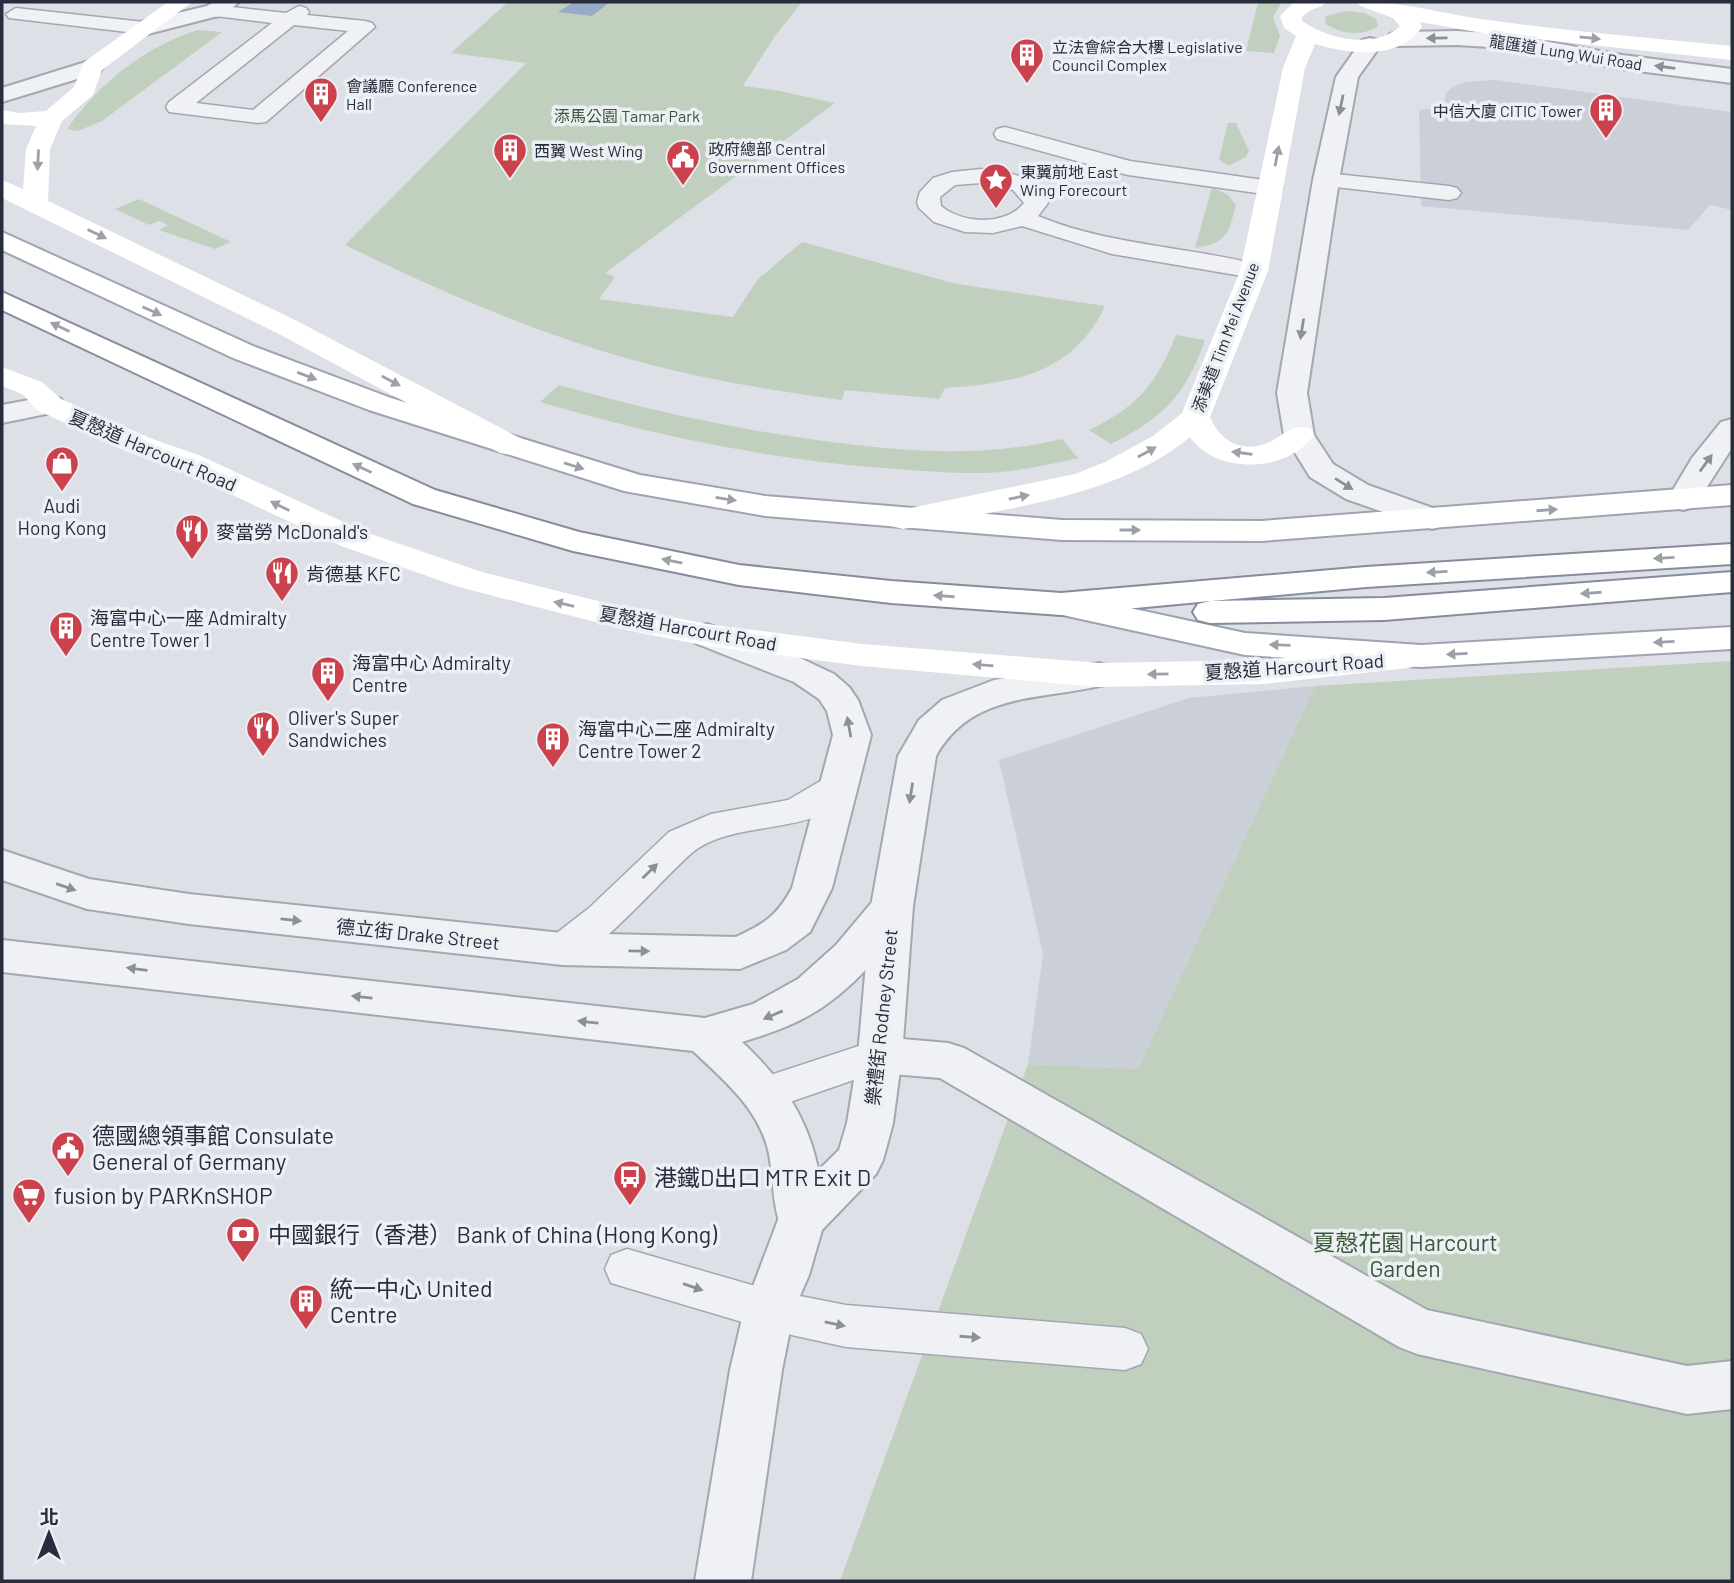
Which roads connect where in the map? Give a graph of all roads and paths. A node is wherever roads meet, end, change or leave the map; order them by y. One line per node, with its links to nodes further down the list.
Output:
1 (35, 2): 8 (lane)
2 (181, 2): 10 (main road)
3 (312, 2): 9 (lane)
4 (1367, 2): 7 (main road, 龍匯道 Lung Wui Road)
5 (1307, 3): 11 (main road)
6 (221, 6): 9 (lane); 10 (street)
7 (1401, 13): 12 (main road); 14 (main road, 龍匯道 Lung Wui Road, one-way to 14)
8 (9, 19): 10 (lane)
9 (290, 19): 9 (lane)
10 (144, 28): 15 (main road)
11 (1308, 35): 13 (main road, 龍匯道 Lung Wui Road); 23 (main road, 添美道 Tim Mei Avenue, one-way to 11)
12 (1398, 39): 13 (main road, 龍匯道 Lung Wui Road); 16 (street, 龍匯道 Lung Wui Road, one-way to 12)
13 (1370, 45): 21 (street, one-way to 21)
14 (1732, 53)
15 (92, 67): 17 (street); 19 (main road)
16 (1732, 76)
17 (2, 94)
18 (2, 117): 19 (main road)
19 (51, 118): 25 (main road, one-way to 25)
20 (1005, 134): 23 (lane)
21 (1326, 180): 24 (lane); 35 (street, one-way to 35)
22 (2, 188): 25 (main road)
23 (1271, 188): 28 (main road, 添美道 Tim Mei Avenue)
24 (1449, 193)
25 (35, 204): 36 (main road, one-way to 36)
26 (1022, 218): 28 (lane)
27 (2, 240): 36 (main road, one-way to 36)
28 (1254, 271): 33 (main road, 添美道 Tim Mei Avenue)
29 (2, 300): 43 (main road, 夏慤道 Harcourt Road, one-way to 29)
30 (2, 376): 31 (main road, 夏慤道 Harcourt Road)
31 (50, 405): 32 (street); 44 (main road, 夏慤道 Harcourt Road, one-way to 31)
32 (2, 414)
33 (1195, 417): 35 (main road, one-way to 33); 39 (main road, 添美道 Tim Mei Avenue, one-way to 33)
34 (1732, 428): 38 (street, one-way to 34)
35 (1299, 435): 40 (street, one-way to 40)
36 (513, 447): 39 (main road, one-way to 39)
37 (1732, 495): 38 (main road)
38 (1683, 500): 40 (main road, one-way to 38)
39 (904, 519): 40 (main road, one-way to 40)
40 (1432, 519)
41 (1732, 554): 43 (main road, 夏慤道 Harcourt Road, one-way to 43)
42 (1732, 582): 43 (main road, one-way to 43)
43 (1061, 604): 46 (main road, 夏慤道 Harcourt Road, one-way to 43)
44 (707, 635): 47 (main road, 夏慤道 Harcourt Road, one-way to 44); 48 (street, one-way to 44)
45 (1732, 638): 46 (main road, 夏慤道 Harcourt Road, one-way to 46)
46 (1421, 656): 47 (main road, 夏慤道 Harcourt Road, one-way to 47)
47 (1100, 675): 50 (street, 樂禮街 Rodney Street, one-way to 50)
48 (841, 785): 51 (lane, one-way to 48); 51 (street, 德立街 Drake Street, one-way to 48)
49 (2, 865): 51 (street, 德立街 Drake Street, one-way to 51)
50 (892, 906): 53 (street, one-way to 53); 54 (street, 樂禮街 Rodney Street)
51 (562, 949)
52 (2, 956): 53 (street, one-way to 52)
53 (705, 1035): 55 (street)
54 (880, 1055): 55 (lane); 56 (street, 樂禮街 Rodney Street); 60 (street)
55 (764, 1094): 56 (street)
56 (801, 1219): 58 (street, 樂禮街 Rodney Street)
57 (627, 1269): 58 (lane, one-way to 58)
58 (769, 1310): 59 (lane, one-way to 59); 61 (street, 樂禮街 Rodney Street)
59 (1125, 1349)
60 (1732, 1385)
61 (723, 1581)

